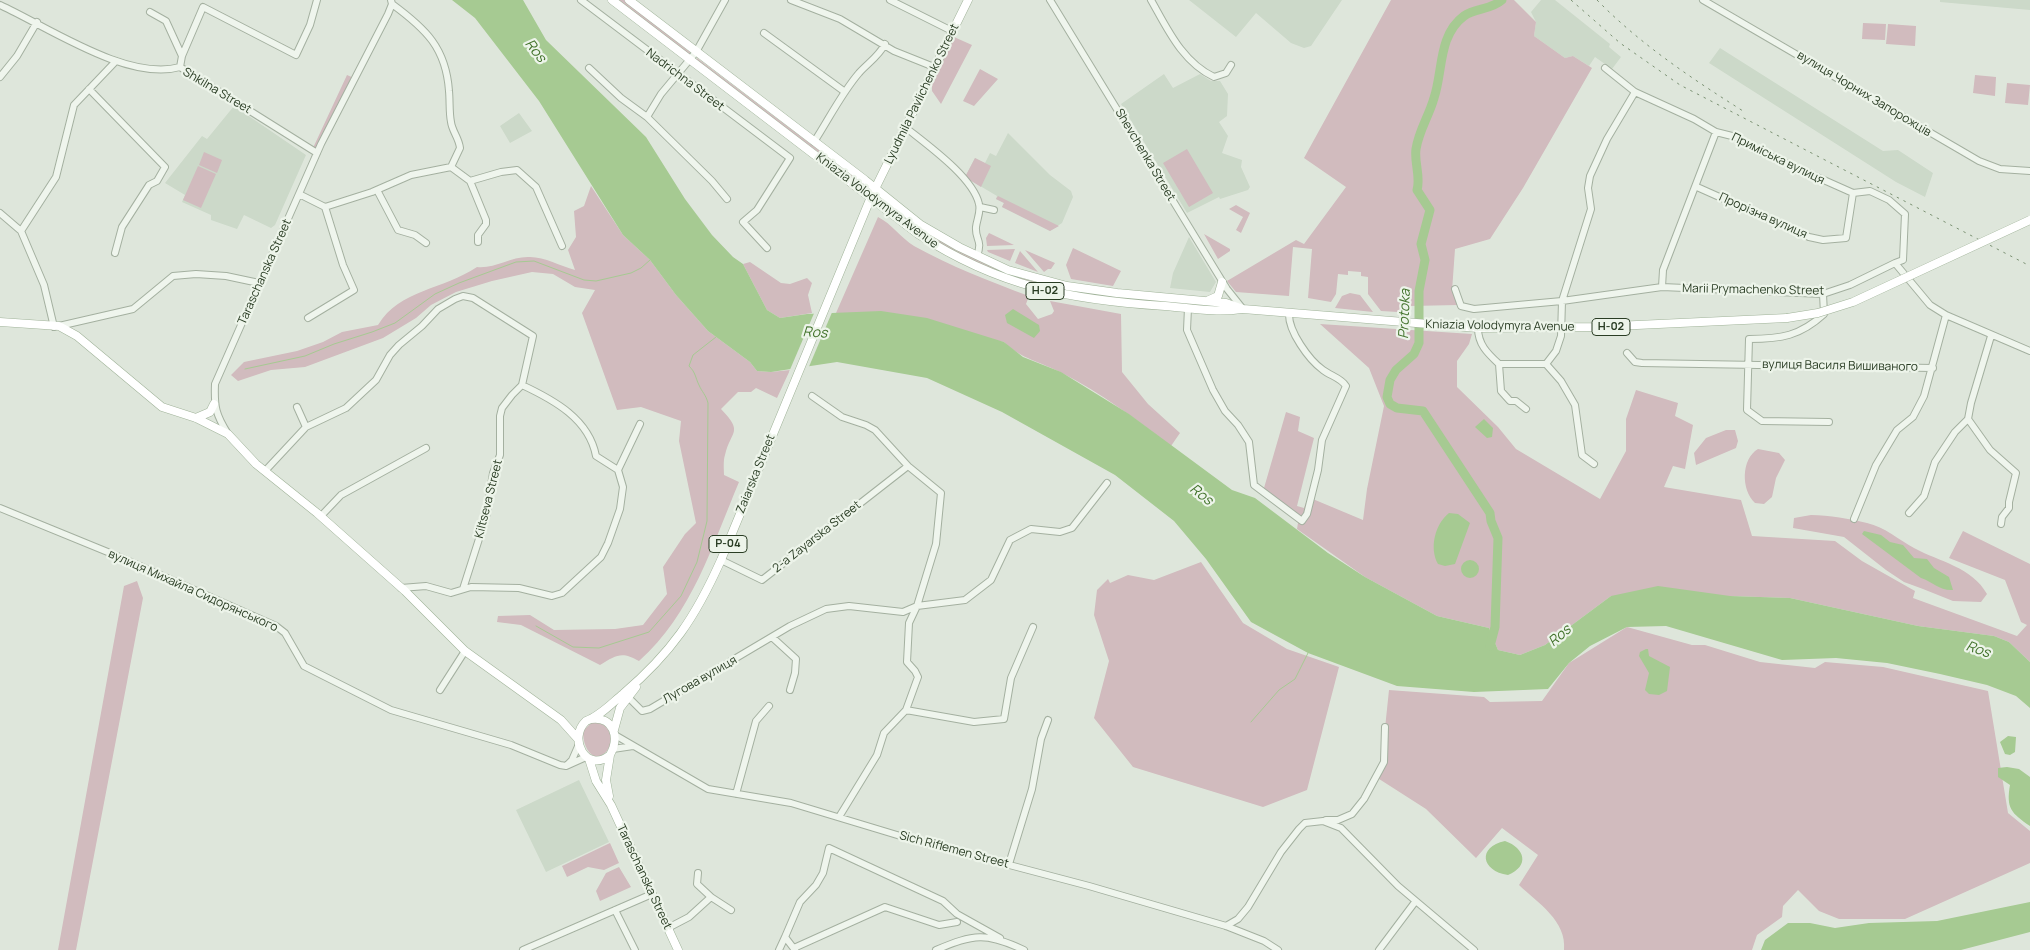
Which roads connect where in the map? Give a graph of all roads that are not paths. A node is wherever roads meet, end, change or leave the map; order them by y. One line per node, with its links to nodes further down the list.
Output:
1 (317, 0): 20 (street)
2 (581, 0): 28 (street, Nadrichna Street)
3 (612, 0): 21 (main road, Kniazia Volodymyra Avenue / Н-02)
4 (629, 0): 19 (main road, Kniazia Volodymyra Avenue / Н-02)
5 (725, 0): 19 (street)
6 (793, 0): 18 (street)
7 (890, 0): 16 (street)
8 (968, 0): 16 (main road, Lyudmila Pavlichenko Street)
9 (1050, 0): 61 (street, Shevchenka Street)
10 (1151, 0): 23 (street)
11 (1703, 0): 39 (street, вулиця Чорних Запорожців)
12 (392, 2): 37 (street, Taraschanska Street); 38 (street)
13 (0, 5): 15 (street, Shkilna Street)
14 (150, 12): 20 (street, Shkilna Street)
15 (37, 22): 22 (street, Shkilna Street); 29 (street)
16 (952, 31): 25 (main road, Lyudmila Pavlichenko Street)
17 (764, 33): 31 (street)
18 (885, 44): 25 (street); 31 (street)
19 (696, 52): 21 (street); 36 (main road, Kniazia Volodymyra Avenue / Н-02)
20 (182, 56): 24 (street)
21 (689, 60): 28 (street); 46 (main road, Kniazia Volodymyra Avenue / Н-02)
22 (116, 61): 24 (street, Shkilna Street); 30 (street)
23 (1231, 65)
24 (180, 67): 37 (street, Shkilna Street)
25 (934, 67): 34 (main road, Lyudmila Pavlichenko Street)
26 (589, 68): 33 (street)
27 (1605, 68): 32 (street, Приміська вулиця)
28 (677, 74): 33 (street); 57 (street, Nadrichna Street)
29 (0, 77)
30 (89, 89): 53 (street); 58 (street)
31 (845, 92): 36 (street)
32 (1634, 92): 35 (street, Приміська вулиця); 67 (street)
33 (647, 117): 47 (street)
34 (905, 127): 41 (main road, Lyudmila Pavlichenko Street); 49 (street)
35 (1716, 132): 42 (street); 44 (street, Приміська вулиця)
36 (814, 142): 41 (main road, Kniazia Volodymyra Avenue / Н-02)
37 (317, 153): 45 (street, Taraschanska Street)
38 (450, 167): 40 (street); 43 (street)
39 (2030, 171)
40 (470, 181): 54 (street); 56 (street)
41 (875, 188): 46 (main road, Р-04); 59 (main road, Kniazia Volodymyra Avenue / Н-02)
42 (1696, 188): 44 (street, Прорізна вулиця); 63 (street)
43 (376, 190): 48 (street); 55 (street)
44 (1852, 193): 60 (street, Приміська вулиця)
45 (299, 194): 48 (street); 62 (street, Taraschanska Street)
46 (871, 197): 68 (main road, Kniazia Volodymyra Avenue / Н-02); 106 (main road, Zaiarska Street / Р-04)
47 (726, 199)
48 (325, 207): 72 (street)
49 (980, 207): 50 (street); 59 (street)
50 (994, 210)
51 (0, 213): 53 (street)
52 (2030, 220): 76 (main road, Kniazia Volodymyra Avenue / Н-02, bridge)
53 (21, 231): 74 (street)
54 (478, 242)
55 (426, 243)
56 (562, 246)
57 (766, 248)
58 (116, 253)
59 (977, 256): 66 (main road, Kniazia Volodymyra Avenue / Н-02)
60 (1895, 264): 65 (street, Marii Prymachenko Street); 71 (street)
61 (1222, 282): 66 (main road); 69 (street, Shevchenka Street)
62 (259, 283): 74 (street); 86 (street, Taraschanska Street)
63 (1662, 288): 65 (street, Marii Prymachenko Street); 67 (street, Marii Prymachenko Street)
64 (1455, 289): 67 (street, Marii Prymachenko Street)
65 (1823, 294): 82 (street, вулиця Василя Вишиваного)
66 (1207, 300): 69 (main road, Kniazia Volodymyra Avenue / Н-02)
67 (1562, 302): 76 (street)
68 (1188, 308): 69 (main road, Kniazia Volodymyra Avenue / Н-02); 70 (street)
69 (1243, 309): 70 (main road, Kniazia Volodymyra Avenue / Н-02)
70 (1289, 313): 75 (main road, Kniazia Volodymyra Avenue / Н-02)
71 (1946, 315): 77 (street); 83 (street)
72 (308, 318)
73 (0, 322): 74 (main road)
74 (57, 326): 89 (main road)
75 (1478, 328): 76 (main road, Kniazia Volodymyra Avenue / Н-02); 80 (street)
76 (1560, 328): 81 (street)
77 (1991, 336): 78 (street); 90 (street)
78 (2030, 352)
79 (1627, 353): 82 (street, вулиця Василя Вишиваного)
80 (1499, 364): 81 (street); 88 (street)
81 (1546, 364): 96 (street)
82 (1748, 364): 83 (street, вулиця Василя Вишиваного); 91 (street)
83 (1933, 368): 104 (street)
84 (522, 385): 93 (street, Kiltseva Street); 98 (street); 108 (street, Kiltseva Street)
85 (812, 396): 97 (street)
86 (214, 404): 89 (main road); 94 (street, Taraschanska Street)
87 (297, 407): 93 (street)
88 (1526, 409)
89 (196, 418): 94 (main road)
90 (1968, 419): 102 (street); 105 (street)
91 (1830, 422)
92 (640, 424): 98 (street)
93 (306, 427): 99 (street)
94 (228, 434): 99 (main road, Taraschanska Street)
95 (426, 448): 103 (street)
96 (1594, 464)
97 (908, 466): 106 (street, 2-a Zayarska Street); 109 (street)
98 (618, 470): 108 (street)
99 (265, 471): 103 (main road, Taraschanska Street)
100 (1107, 483): 109 (street, Лугова вулиця)
101 (0, 508): 128 (street, вулиця Михайла Сидорянського)
102 (1909, 513)
103 (321, 516): 107 (main road, Taraschanska Street)
104 (1854, 518)
105 (2001, 524)
106 (721, 560): 113 (main road, Zaiarska Street / Р-04)
107 (401, 588): 108 (street); 112 (main road, Taraschanska Street)
108 (463, 589)
109 (917, 606): 111 (street, Лугова вулиця); 118 (street)
110 (1033, 627): 118 (street)
111 (773, 638): 115 (street); 116 (street, Лугова вулиця)
112 (465, 651): 114 (street); 119 (main road, Taraschanska Street)
113 (642, 677): 116 (main road, Zaiarska Street / Р-04); 120 (main road, Zaiarska Street / Р-04)
114 (440, 690)
115 (790, 690)
116 (628, 697): 123 (main road, Zaiarska Street / Р-04)
117 (769, 706): 129 (street)
118 (906, 710): 131 (street)
119 (561, 720): 120 (main road); 124 (main road, Taraschanska Street)
120 (589, 720): 123 (main road); 124 (main road, Р-04)
121 (1048, 720): 133 (street)
122 (1385, 727): 132 (street)
123 (615, 732): 125 (street, Sich Riflemen Street); 126 (main road, Р-04)
124 (579, 742): 127 (main road, Р-04); 128 (street)
125 (634, 746): 126 (street); 129 (street, Sich Riflemen Street)
126 (612, 752): 127 (main road); 130 (main road, Taraschanska Street / Р-04)
127 (588, 758): 128 (street); 130 (main road, Taraschanska Street / Р-04)
128 (566, 766)
129 (736, 794): 131 (street, Sich Riflemen Street)
130 (611, 805): 135 (main road, Taraschanska Street / Р-04)
131 (838, 817): 133 (street, Sich Riflemen Street)
132 (1323, 820): 137 (street); 141 (street)
133 (1009, 864): 141 (street, Sich Riflemen Street)
134 (698, 872): 136 (street)
135 (652, 894): 138 (street); 142 (main road, Taraschanska Street / Р-04)
136 (711, 897): 139 (street); 142 (street)
137 (1416, 902): 153 (street); 154 (street)
138 (615, 910): 146 (street); 147 (street)
139 (731, 910)
140 (957, 922): 145 (street)
141 (1226, 926): 152 (street, Sich Riflemen Street)
142 (668, 928): 148 (main road, Taraschanska Street / Р-04)
143 (785, 937): 144 (street); 145 (street); 149 (street)
144 (1000, 938): 150 (street); 151 (street)
145 (795, 949)
146 (523, 950)
147 (635, 950)
148 (678, 950)
149 (779, 950)
150 (936, 950)
151 (1024, 950)
152 (1278, 950)
153 (1379, 950)
154 (1474, 950)

